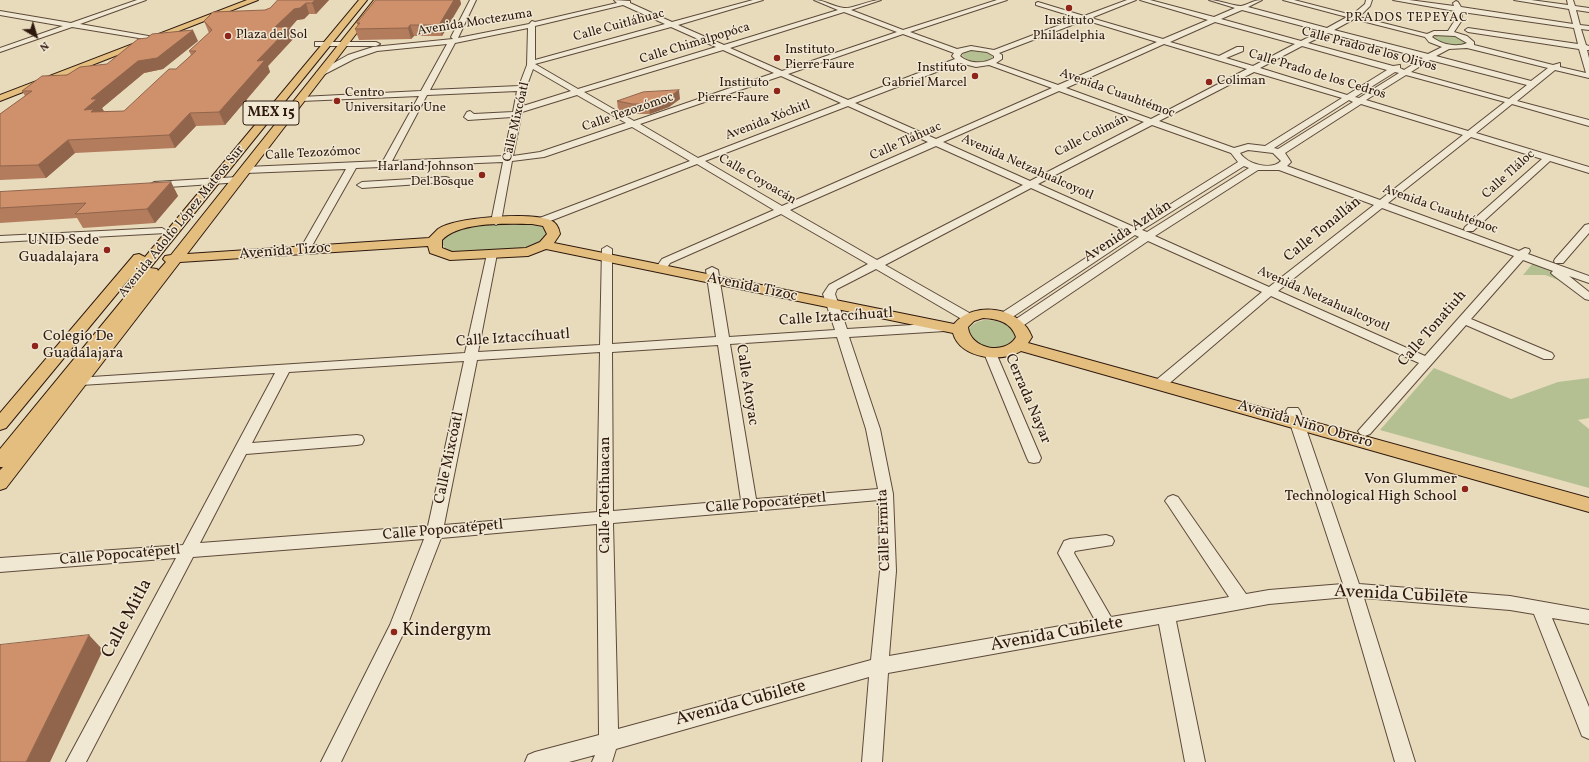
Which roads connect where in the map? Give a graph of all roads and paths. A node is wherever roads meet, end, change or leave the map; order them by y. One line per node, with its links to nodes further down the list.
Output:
1 (121, 0): 28 (street)
2 (231, 0): 40 (main road)
3 (242, 0): 36 (main road)
4 (254, 0): 58 (main road)
5 (355, 0): 61 (main road)
6 (363, 0): 61 (main road, Avenida Adolfo López Mateos Sur / MEX 15)
7 (371, 0): 61 (main road, Avenida Adolfo López Mateos Sur / MEX 15)
8 (378, 0): 61 (main road)
9 (473, 0): 57 (street)
10 (636, 0): 29 (street, Avenida Moctezuma)
11 (760, 0): 45 (street, Calle Cuitláhuac)
12 (818, 0): 34 (street)
13 (830, 0): 34 (street)
14 (878, 0): 34 (street, Calle Chimalpopóca)
15 (1004, 0): 51 (street, Calle Tezozómoc)
16 (1121, 0): 42 (street)
17 (1133, 0): 42 (street)
18 (1143, 0): 43 (street, Calle Prado de los Olivos)
19 (1212, 0): 32 (street)
20 (1259, 0): 32 (street, Calle Tláhuac)
21 (1286, 0): 41 (street)
22 (1295, 0): 41 (street)
23 (1369, 0): 41 (street)
24 (1396, 0): 35 (street)
25 (1453, 0): 35 (street)
26 (1517, 0): 33 (street)
27 (1570, 0): 33 (street)
28 (140, 1): 46 (street)
29 (620, 1): 45 (street, Avenida Netzahualcoyotl); 47 (street, Avenida Moctezuma)
30 (1038, 4): 42 (street, Calle Prado de los Cedros)
31 (1466, 4): 38 (street)
32 (1240, 8): 43 (street, Calle Tláhuac); 52 (street)
33 (1572, 8): 37 (street); 48 (street)
34 (848, 9): 51 (street); 65 (street, Calle Chimalpopóca)
35 (1459, 9): 38 (street); 54 (street)
36 (215, 10): 40 (main road); 58 (main road)
37 (1589, 10)
38 (1470, 11): 48 (street); 53 (street)
39 (0, 13): 46 (street)
40 (189, 16): 58 (main road)
41 (1355, 16): 52 (street, Calle Colimán); 55 (street)
42 (1082, 18): 59 (street, Calle Prado de los Cedros); 67 (street); 70 (street)
43 (1214, 19): 59 (street, Calle Tláhuac); 62 (street, Calle Prado de los Olivos)
44 (0, 21): 50 (street)
45 (672, 24): 65 (street, Avenida Netzahualcoyotl); 76 (street, Calle Cuitláhuac)
46 (71, 25): 50 (street); 58 (street)
47 (533, 25): 57 (street, Avenida Moctezuma); 76 (street, Calle Mixcóatl)
48 (1577, 26): 49 (street); 66 (street)
49 (1589, 28)
50 (56, 30): 58 (street); 69 (street)
51 (908, 30): 72 (street); 84 (street, Calle Tezozómoc)
52 (1328, 30): 62 (street, Calle Colimán); 71 (street)
53 (1468, 30): 56 (street); 66 (street)
54 (1449, 34): 55 (street); 56 (street)
55 (1431, 35): 60 (street)
56 (1462, 37): 63 (street)
57 (453, 39): 61 (street, Avenida Moctezuma); 82 (street, Avenida Moctezuma); 90 (street)
58 (137, 40): 80 (main road); 88 (main road); 92 (main road)
59 (1164, 42): 74 (street, Calle Prado de los Cedros); 86 (street, Calle Tláhuac)
60 (1438, 43): 64 (street); 71 (street)
61 (331, 44): 82 (main road); 120 (main road); 120 (main road, Avenida Adolfo López Mateos Sur / MEX 15)
62 (1301, 44): 78 (street, Calle Colimán); 79 (street, Calle Prado de los Olivos)
63 (1469, 44): 64 (street); 77 (street)
64 (1449, 46): 73 (street)
65 (724, 47): 84 (street, Avenida Netzahualcoyotl); 89 (street, Calle Chimalpopóca)
66 (1586, 48): 83 (street)
67 (986, 49): 70 (street); 72 (street)
68 (1240, 49): 74 (street)
69 (0, 50)
70 (994, 52): 75 (street)
71 (1418, 54): 73 (street); 79 (street)
72 (962, 56): 75 (street, Avenida Cuauhtémoc); 96 (street, Avenida Xóchitl)
73 (1429, 57): 81 (street); 85 (street)
74 (1219, 58): 78 (street, Calle Prado de los Cedros)
75 (993, 62): 86 (street, Avenida Cuauhtémoc)
76 (531, 64): 87 (street, Calle Mixcóatl); 89 (street, Calle Coyoacán)
77 (1555, 66): 83 (street); 85 (street, Calle Tonallán)
78 (1253, 69): 91 (street, Calle Prado de los Cedros); 99 (street, Calle Colimán)
79 (1393, 69): 81 (street, Calle Prado de los Olivos); 91 (street)
80 (40, 72)
81 (1405, 72): 94 (street); 95 (street, Calle Prado de los Olivos)
82 (320, 73): 93 (main road)
83 (1589, 73)
84 (783, 74): 96 (street, Avenida Netzahualcoyotl); 101 (street, Calle Tezozómoc)
85 (1532, 84): 95 (street, Calle Tonallán)
86 (1064, 86): 99 (street, Avenida Cuauhtémoc); 103 (street, Calle Tláhuac)
87 (522, 88): 90 (street); 97 (street, Calle Mixcóatl)
88 (0, 92)
89 (580, 92): 97 (street, Calle Chimalpopóca); 101 (street, Calle Coyoacán)
90 (424, 93): 93 (street); 112 (street)
91 (1347, 97): 94 (street, Calle Prado de los Cedros); 104 (street)
92 (0, 98)
93 (300, 99): 116 (main road)
94 (1360, 101): 102 (street, Calle Prado de los Cedros); 106 (street)
95 (1510, 101): 100 (street, Calle Prado de los Olivos); 102 (street, Calle Tonallán)
96 (854, 105): 103 (street, Avenida Netzahualcoyotl); 111 (street, Avenida Xóchitl)
97 (518, 112): 98 (street, Calle Chimalpopóca); 108 (street, Calle Mixcóatl)
98 (470, 114)
99 (1156, 120): 105 (street, Avenida Cuauhtémoc); 122 (street, Calle Colimán)
100 (1589, 123)
101 (635, 124): 108 (street, Calle Tezozómoc); 111 (street, Calle Coyoacán)
102 (1470, 134): 107 (street, Calle Prado de los Cedros); 125 (street, Calle Tonallán)
103 (938, 142): 122 (street, Avenida Netzahualcoyotl); 126 (street, Calle Tláhuac)
104 (1266, 148): 105 (street); 106 (street)
105 (1238, 150): 109 (street)
106 (1278, 153): 114 (street)
107 (1548, 157): 117 (street, Calle Prado de los Cedros); 129 (street, Calle Tláloc)
108 (508, 159): 110 (street, Calle Tezozómoc); 127 (street, Calle Mixcóatl)
109 (1244, 162): 115 (street); 130 (street, Avenida Aztlán)
110 (400, 163): 112 (street, Calle Tezozómoc); 121 (street)
111 (702, 163): 126 (street, Calle Coyoacán); 132 (street, Avenida Xóchitl)
112 (386, 164): 113 (street, Calle Tezozómoc)
113 (353, 165): 116 (street, Calle Tezozómoc); 136 (street)
114 (1283, 165): 115 (street); 125 (street, Avenida Cuauhtémoc)
115 (1256, 167): 133 (street, Avenida Aztlán)
116 (246, 170): 118 (main road)
117 (1589, 170)
118 (238, 180): 120 (street); 141 (main road)
119 (446, 180): 121 (street)
120 (210, 183): 124 (street); 131 (main road); 141 (main road, Avenida Adolfo López Mateos Sur / MEX 15)
121 (389, 183): 123 (street)
122 (1031, 184): 130 (street, Avenida Netzahualcoyotl); 144 (street, Calle Colimán)
123 (362, 185)
124 (143, 188)
125 (1384, 201): 129 (street, Avenida Cuauhtémoc); 138 (street, Avenida Cuauhtémoc); 149 (street, Calle Tonallán)
126 (784, 211): 143 (street, Calle Tláhuac); 144 (street, Calle Coyoacán)
127 (496, 222): 132 (main road, Avenida Tizoc); 135 (main road, Avenida Tizoc)
128 (1589, 228): 142 (street)
129 (1469, 229): 138 (street, Avenida Cuauhtémoc)
130 (1136, 230): 133 (street, Avenida Netzahualcoyotl); 154 (street, Avenida Aztlán)
131 (162, 231): 134 (street); 141 (main road)
132 (547, 233): 139 (main road); 140 (main road, Avenida Tizoc)
133 (1148, 236): 149 (street, Avenida Netzahualcoyotl); 154 (street, Avenida Aztlán)
134 (0, 239)
135 (435, 240): 136 (main road, Avenida Tizoc); 137 (main road, Avenida Tizoc); 139 (main road)
136 (308, 244): 137 (main road, Avenida Tizoc)
137 (286, 249): 141 (main road, Avenida Tizoc)
138 (1523, 252): 142 (street, Avenida Cuauhtémoc); 145 (street); 152 (street, Calle Tonatiuh)
139 (492, 254): 160 (street, Calle Mixcóatl)
140 (607, 254): 143 (main road, Avenida Tizoc); 157 (street, Calle Teotihuacan)
141 (159, 256): 164 (main road); 166 (main road); 169 (main road, Avenida Adolfo López Mateos Sur / MEX 15); 172 (main road, Avenida Adolfo López Mateos Sur / MEX 15)
142 (1559, 261): 146 (street, Avenida Cuauhtémoc)
143 (664, 265): 147 (main road, Avenida Tizoc)
144 (876, 265): 151 (street, Calle Colimán); 153 (street, Calle Coyoacán)
145 (1546, 265): 148 (street); 150 (street)
146 (1589, 272)
147 (712, 275): 151 (main road, Avenida Tizoc); 156 (street, Calle Atoyac)
148 (1589, 280)
149 (1271, 291): 161 (street, Avenida Netzahualcoyotl); 163 (street, Calle Tonallán)
150 (1589, 297)
151 (831, 299): 153 (main road, Avenida Tizoc); 155 (street, Calle Ermita)
152 (1463, 320): 159 (street); 161 (street, Calle Tonatiuh)
153 (959, 324): 154 (main road, Avenida Niño Obrero); 155 (street, Calle Iztaccíhuatl); 158 (main road)
154 (1016, 331): 158 (main road); 163 (main road, Avenida Niño Obrero)
155 (842, 334): 156 (street, Calle Iztaccíhuatl); 175 (street, Calle Ermita)
156 (722, 341): 157 (street, Calle Iztaccíhuatl); 177 (street, Calle Atoyac)
157 (606, 349): 160 (street, Calle Iztaccíhuatl); 179 (street, Calle Teotihuacan)
158 (990, 353): 171 (street, Cerrada Nayar)
159 (1548, 356)
160 (471, 358): 162 (street, Calle Iztaccíhuatl); 180 (street, Calle Mixcóatl)
161 (1426, 361): 167 (street, Calle Tonatiuh)
162 (284, 369): 164 (street, Calle Iztaccíhuatl); 170 (street, Calle Mitla)
163 (1164, 380): 165 (main road, Avenida Niño Obrero)
164 (81, 381): 173 (main road)
165 (1294, 417): 167 (main road, Avenida Niño Obrero); 178 (main road, Avenida Niño Obrero); 184 (street)
166 (0, 424)
167 (1365, 431): 174 (main road, Avenida Niño Obrero)
168 (357, 440): 170 (street)
169 (0, 444)
170 (243, 449): 182 (street, Calle Mitla)
171 (1034, 458)
172 (0, 461)
173 (0, 483)
174 (1589, 493)
175 (886, 494): 177 (street, Calle Popocatépetl); 190 (street, Calle Ermita)
176 (1173, 501): 185 (street)
177 (749, 505): 179 (street, Calle Popocatépetl)
178 (1589, 505)
179 (605, 518): 180 (street, Calle Popocatépetl); 192 (street, Calle Teotihuacan)
180 (435, 532): 182 (street, Calle Popocatépetl); 194 (street, Calle Mixcóatl)
181 (1106, 541): 189 (street)
182 (187, 550): 183 (street, Calle Popocatépetl); 193 (street, Calle Mitla)
183 (0, 565)
184 (1353, 590): 185 (street, Avenida Cubilete); 186 (street, Avenida Cubilete); 199 (street)
185 (1242, 602): 187 (street, Avenida Cubilete)
186 (1540, 608): 188 (street, Avenida Cubilete); 191 (street)
187 (1166, 616): 189 (street, Avenida Cubilete); 198 (street)
188 (1589, 617)
189 (1107, 626): 190 (street, Avenida Cubilete)
190 (878, 666): 192 (street, Avenida Cubilete); 197 (street, Calle Ermita)
191 (1589, 730)
192 (609, 741): 195 (street, Avenida Cubilete); 196 (street, Calle Teotihuacan)
193 (76, 762)
194 (331, 762)
195 (535, 762)
196 (602, 762)
197 (872, 762)
198 (1195, 762)
199 (1405, 762)

